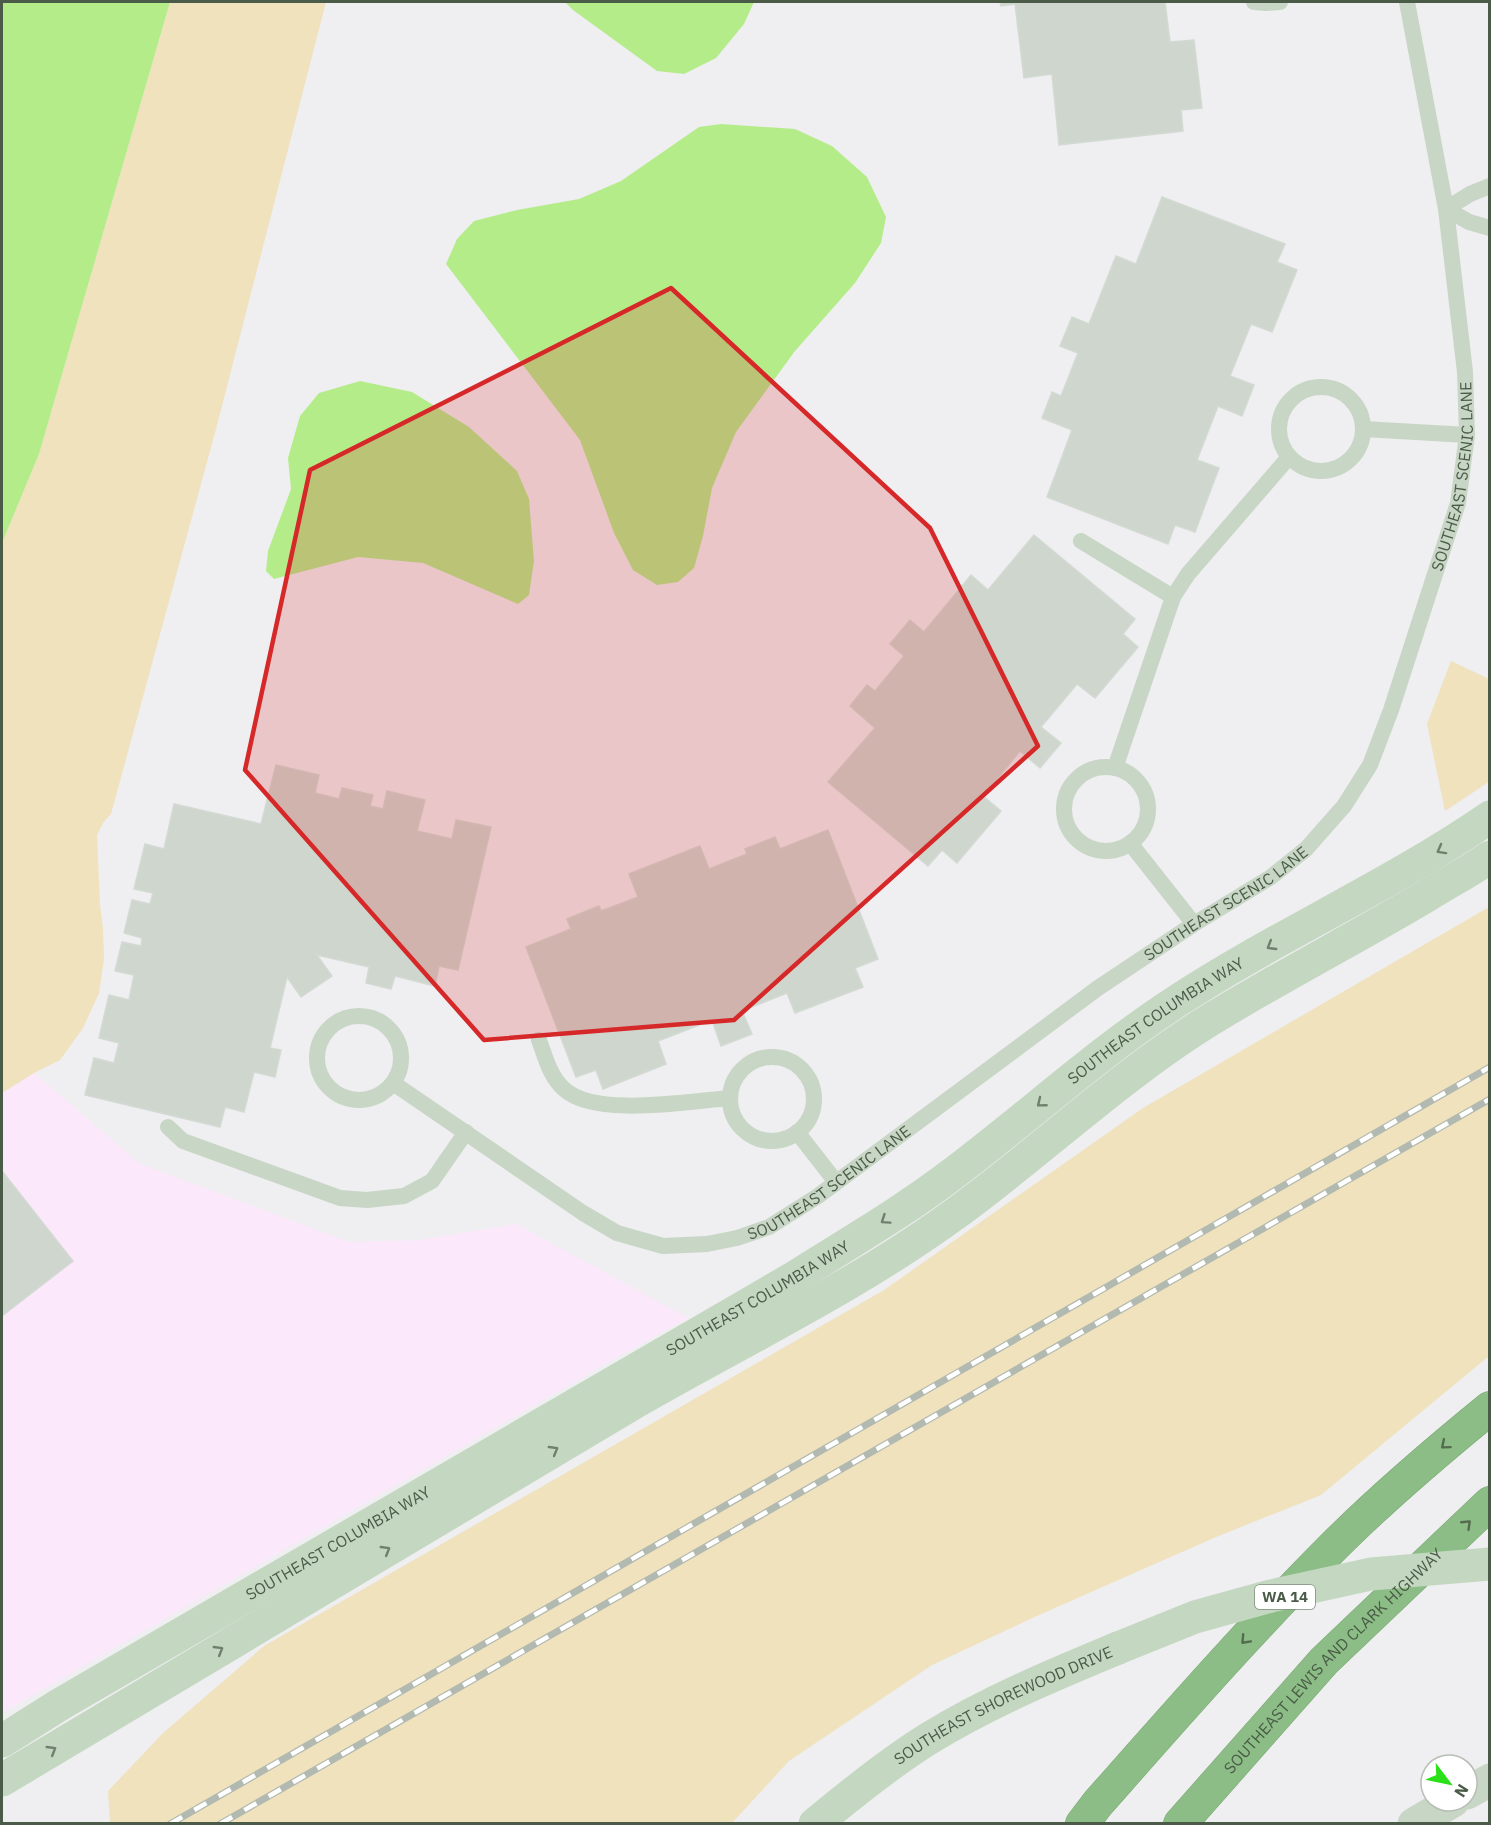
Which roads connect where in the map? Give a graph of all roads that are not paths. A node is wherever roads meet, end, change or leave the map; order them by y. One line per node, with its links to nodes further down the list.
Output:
1 (1254, 2): 2 (lane)
2 (1280, 2)
3 (1407, 2): 5 (lane, SOUTHEAST SCENIC LANE)
4 (1490, 186): 5 (lane)
5 (1446, 209): 6 (lane); 8 (lane, SOUTHEAST SCENIC LANE)
6 (1490, 228)
7 (1364, 429): 8 (lane); 9 (lane); 9 (lane)
8 (1467, 435): 16 (lane, SOUTHEAST SCENIC LANE)
9 (1289, 457): 11 (lane)
10 (1081, 541): 11 (lane)
11 (1173, 597): 12 (lane)
12 (1115, 768): 14 (lane); 14 (lane)
13 (1490, 818): 27 (street, SOUTHEAST COLUMBIA WAY, one-way to 27)
14 (1130, 843): 16 (lane)
15 (1490, 857): 28 (street, SOUTHEAST COLUMBIA WAY, one-way to 15)
16 (1194, 924): 23 (lane, SOUTHEAST SCENIC LANE)
17 (539, 1040): 19 (lane)
18 (393, 1083): 18 (lane); 21 (lane, SOUTHEAST SCENIC LANE)
19 (730, 1098): 22 (lane); 22 (lane)
20 (168, 1127): 21 (lane)
21 (466, 1132): 23 (lane, SOUTHEAST SCENIC LANE)
22 (797, 1132): 23 (lane)
23 (836, 1182)
24 (1490, 1408): 29 (highway, WA 14, one-way to 29)
25 (1490, 1503): 31 (highway, SOUTHEAST LEWIS AND CLARK HIGHWAY, one-way to 25)
26 (1490, 1564): 30 (street, SOUTHEAST SHOREWOOD DRIVE, bridge)
27 (2, 1741)
28 (2, 1780)
29 (1086, 1817)
30 (814, 1824)
31 (1180, 1824)

